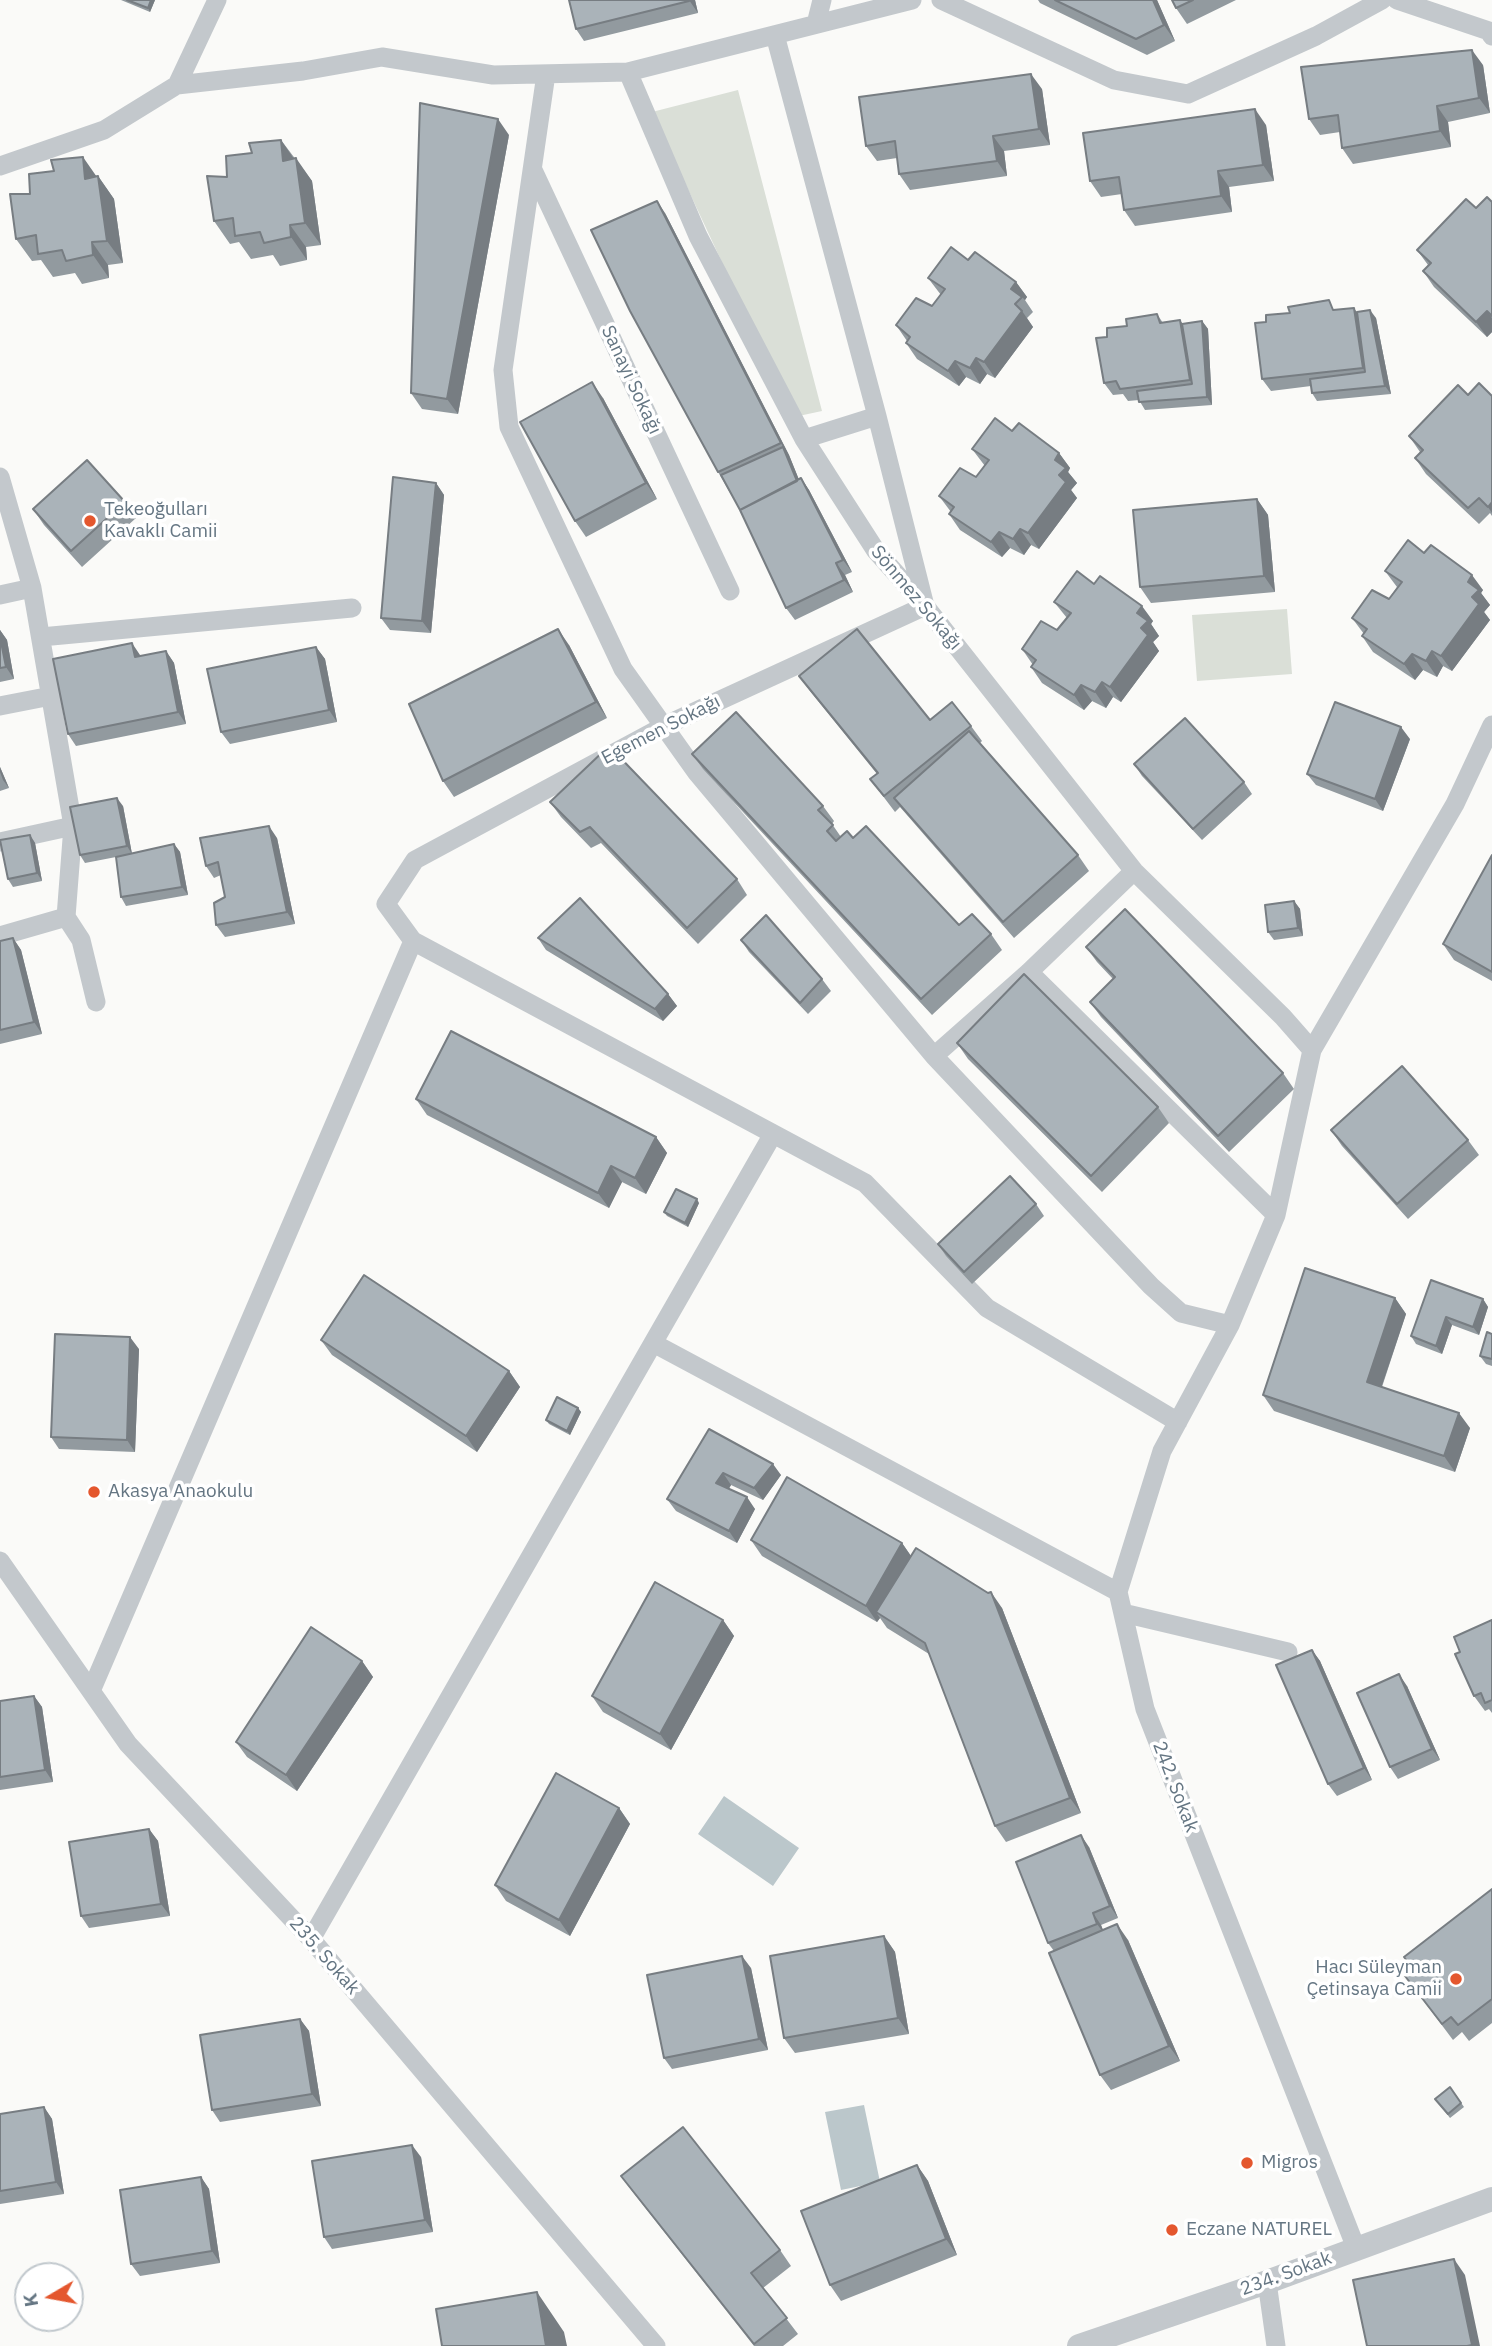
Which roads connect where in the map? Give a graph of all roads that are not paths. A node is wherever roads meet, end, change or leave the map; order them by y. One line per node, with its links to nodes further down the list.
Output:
1 (217, 0): 12 (street)
2 (822, 0): 7 (street)
3 (912, 0): 7 (street)
4 (941, 0): 5 (street)
5 (1382, 0)
6 (1397, 0): 9 (street)
7 (816, 24): 8 (street)
8 (775, 35): 10 (street); 15 (street)
9 (1492, 36)
10 (628, 72): 11 (street); 16 (street, Sönmez Sokağı)
11 (546, 74): 12 (street); 14 (street)
12 (177, 85): 13 (street)
13 (0, 166)
14 (532, 169): 19 (street, Sanayi Sokağı); 27 (street)
15 (877, 416): 16 (street); 21 (street)
16 (804, 439): 21 (street, Sönmez Sokağı)
17 (0, 477): 18 (street)
18 (32, 587): 20 (street); 23 (street)
19 (730, 590)
20 (0, 595)
21 (925, 606): 27 (street, Egemen Sokağı); 30 (street, Sönmez Sokağı)
22 (352, 608): 23 (street)
23 (41, 637): 24 (street)
24 (51, 696): 25 (street); 28 (street)
25 (0, 706)
26 (1492, 725): 36 (street)
27 (664, 726): 33 (street, Egemen Sokağı); 37 (street)
28 (73, 825): 29 (street); 31 (street)
29 (0, 842)
30 (1134, 871): 34 (street); 36 (street, Sönmez Sokağı)
31 (66, 917): 32 (street); 35 (street)
32 (0, 936)
33 (413, 941): 38 (street); 47 (street)
34 (1029, 972): 37 (street); 39 (street)
35 (96, 1002)
36 (1312, 1050): 39 (street)
37 (934, 1056): 40 (street)
38 (773, 1134): 41 (street); 42 (street)
39 (1276, 1215): 40 (street)
40 (1230, 1325): 42 (street)
41 (653, 1343): 44 (street); 48 (street)
42 (1178, 1422): 44 (street)
43 (0, 1561): 47 (street, 235. Sokak)
44 (1118, 1592): 45 (street, 242. Sokak)
45 (1123, 1613): 46 (street); 50 (street, 242. Sokak)
46 (1288, 1652)
47 (91, 1691): 48 (street, 235. Sokak)
48 (311, 1939): 52 (street, 235. Sokak)
49 (1492, 2199): 50 (street, 234. Sokak)
50 (1356, 2248): 51 (street, 234. Sokak)
51 (1267, 2282): 53 (street, 234. Sokak); 54 (street)
52 (656, 2346)
53 (1079, 2346)
54 (1276, 2346)

